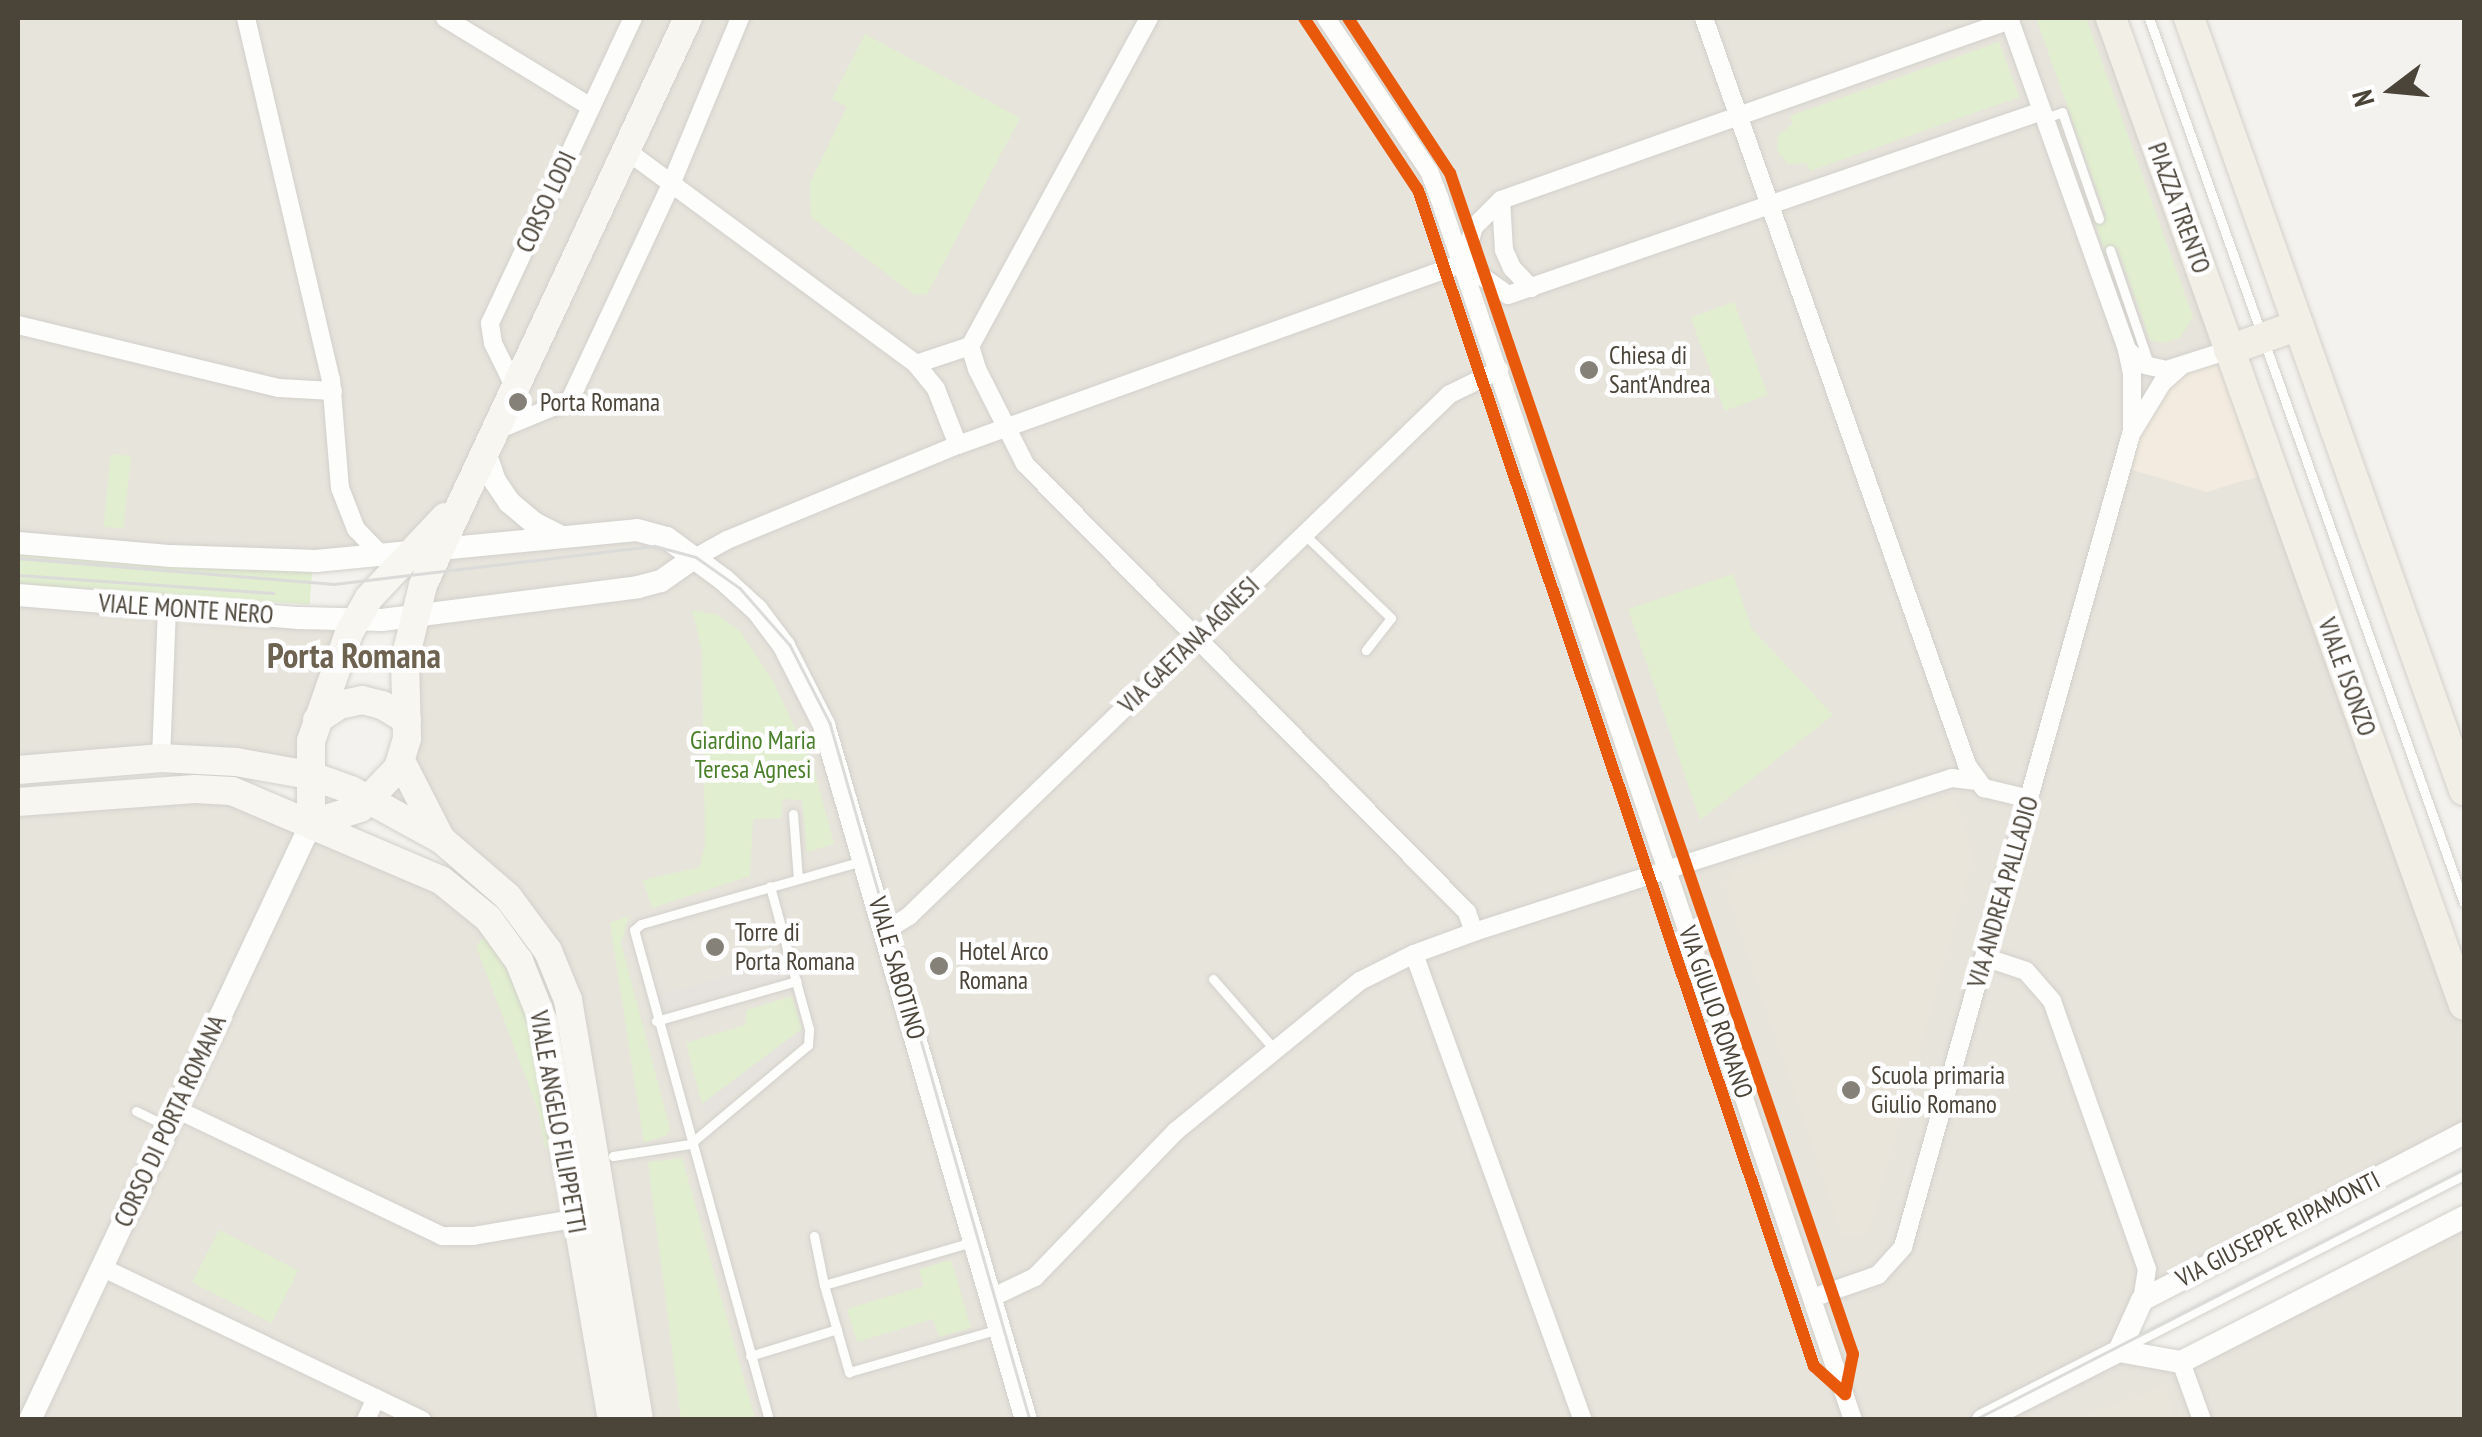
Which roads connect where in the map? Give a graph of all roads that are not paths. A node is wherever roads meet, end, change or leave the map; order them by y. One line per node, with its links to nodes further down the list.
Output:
1 (246, 18): 35 (street)
2 (445, 18): 13 (street)
3 (633, 18): 13 (street, CORSO LODI)
4 (688, 18): 16 (main road, CORSO LODI)
5 (740, 18): 17 (street)
6 (1149, 18): 27 (street)
7 (1326, 18): 22 (street, VIA GIULIO ROMANO)
8 (1704, 18): 15 (street)
9 (2009, 18): 14 (street); 15 (street)
10 (2111, 18): 29 (main road, PIAZZA TRENTO)
11 (2149, 18): 26 (lane, PIAZZA TRENTO)
12 (2189, 18): 25 (main road)
13 (591, 107): 34 (street, CORSO LODI)
14 (2044, 114): 19 (street); 20 (lane); 28 (street)
15 (1740, 116): 18 (street); 19 (street)
16 (626, 150): 17 (street); 34 (main road, CORSO LODI)
17 (672, 182): 30 (street); 38 (street)
18 (1502, 200): 22 (street); 23 (street)
19 (1770, 204): 23 (street); 58 (street)
20 (2099, 218)
21 (2110, 250): 31 (lane)
22 (1462, 263): 23 (street); 33 (street, VIA GIULIO ROMANO); 36 (street)
23 (1531, 288)
24 (18, 325): 35 (street)
25 (2298, 325): 26 (main road); 60 (main road)
26 (2262, 338): 29 (main road); 71 (lane, VIALE ISONZO)
27 (970, 346): 30 (street); 36 (street)
28 (2127, 350): 31 (street); 37 (street)
29 (2229, 350): 32 (street); 78 (main road, VIALE ISONZO)
30 (916, 364): 39 (street)
31 (2150, 366): 32 (street)
32 (2180, 367): 37 (street)
33 (1499, 370): 40 (street, VIA GAETANA AGNESI); 68 (street, VIA GIULIO ROMANO)
34 (515, 388): 38 (main road, CORSO LODI)
35 (333, 392): 44 (street)
36 (1004, 429): 39 (street); 50 (street)
37 (2132, 434): 62 (street, VIA ANDREA PALLADIO)
38 (490, 443): 41 (street); 43 (main road, CORSO LODI)
39 (958, 445): 45 (street)
40 (1304, 534): 50 (street, VIA GAETANA AGNESI); 51 (lane)
41 (562, 537): 43 (street, VIALE SABOTINO); 45 (street, VIALE SABOTINO)
42 (18, 543): 44 (street, VIALE MONTE NERO)
43 (425, 553): 44 (street, VIALE SABOTINO); 48 (main road); 49 (main road, CORSO LODI)
44 (382, 556)
45 (692, 560): 48 (street, VIALE MONTE NERO); 67 (street, VIALE SABOTINO)
46 (18, 596): 47 (street, VIALE MONTE NERO)
47 (168, 608): 49 (street, VIALE MONTE NERO); 54 (street)
48 (412, 617): 49 (street, VIALE MONTE NERO); 53 (main road)
49 (354, 621): 52 (main road, CORSO LODI)
50 (1196, 637): 72 (street, VIA GAETANA AGNESI); 73 (street)
51 (1366, 650)
52 (317, 720): 53 (main road); 57 (main road)
53 (406, 720): 55 (main road)
54 (160, 758): 56 (main road); 57 (main road); 59 (main road)
55 (401, 760): 61 (main road); 66 (main road, VIALE ANGELO FILIPPETTI)
56 (18, 770)
57 (309, 775): 61 (main road); 65 (main road)
58 (1976, 781): 62 (street); 68 (street)
59 (163, 790): 63 (main road, VIALE ANGELO FILIPPETTI); 65 (main road, VIALE ANGELO FILIPPETTI)
60 (2464, 790)
61 (372, 800): 65 (main road); 66 (main road, VIALE ANGELO FILIPPETTI)
62 (2030, 800): 75 (street, VIA ANDREA PALLADIO)
63 (18, 802)
64 (793, 814): 69 (lane)
65 (310, 824): 82 (street, CORSO DI PORTA ROMANA); 89 (main road, VIALE ANGELO FILIPPETTI)
66 (442, 840): 87 (main road, VIALE ANGELO FILIPPETTI)
67 (867, 860): 69 (lane); 72 (street, VIALE SABOTINO)
68 (1670, 871): 73 (street); 95 (street, VIA GIULIO ROMANO)
69 (798, 879): 70 (lane)
70 (770, 886): 77 (lane); 79 (lane)
71 (2464, 903)
72 (886, 930): 91 (street, VIALE SABOTINO)
73 (1474, 932): 74 (street)
74 (1414, 954): 80 (street); 110 (street)
75 (1984, 957): 95 (street, VIA ANDREA PALLADIO); 96 (street)
76 (1213, 978): 80 (lane)
77 (796, 981): 79 (lane); 84 (lane)
78 (2464, 1005)
79 (656, 1021): 84 (lane)
80 (1274, 1049): 94 (street)
81 (136, 1111): 82 (lane)
82 (172, 1117): 89 (street); 92 (street, CORSO DI PORTA ROMANA)
83 (2464, 1133): 96 (street, VIA GIUSEPPE RIPAMONTI)
84 (690, 1144): 85 (lane); 100 (lane)
85 (613, 1156)
86 (2464, 1175): 99 (lane, VIA GIUSEPPE RIPAMONTI)
87 (603, 1202): 89 (street); 107 (main road, VIALE ANGELO FILIPPETTI)
88 (2464, 1217): 101 (street)
89 (574, 1220): 106 (main road, VIALE ANGELO FILIPPETTI)
90 (814, 1236): 93 (lane)
91 (974, 1242): 93 (lane); 94 (street, VIALE SABOTINO)
92 (102, 1267): 102 (street); 103 (street, CORSO DI PORTA ROMANA)
93 (824, 1285): 97 (lane)
94 (991, 1298): 98 (street, VIALE SABOTINO)
95 (1812, 1298): 111 (street, VIA GIULIO ROMANO)
96 (2142, 1300): 99 (street)
97 (837, 1329): 98 (lane); 100 (lane)
98 (999, 1329): 109 (street, VIALE SABOTINO)
99 (2119, 1351): 101 (street); 112 (street, VIA GIUSEPPE RIPAMONTI)
100 (750, 1356): 108 (lane)
101 (2181, 1362): 113 (street)
102 (376, 1398): 104 (street); 105 (street)
103 (30, 1420)
104 (366, 1420)
105 (422, 1420)
106 (612, 1420)
107 (639, 1420)
108 (768, 1420)
109 (1026, 1420)
110 (1583, 1420)
111 (1853, 1420)
112 (1983, 1420)
113 (2202, 1420)

